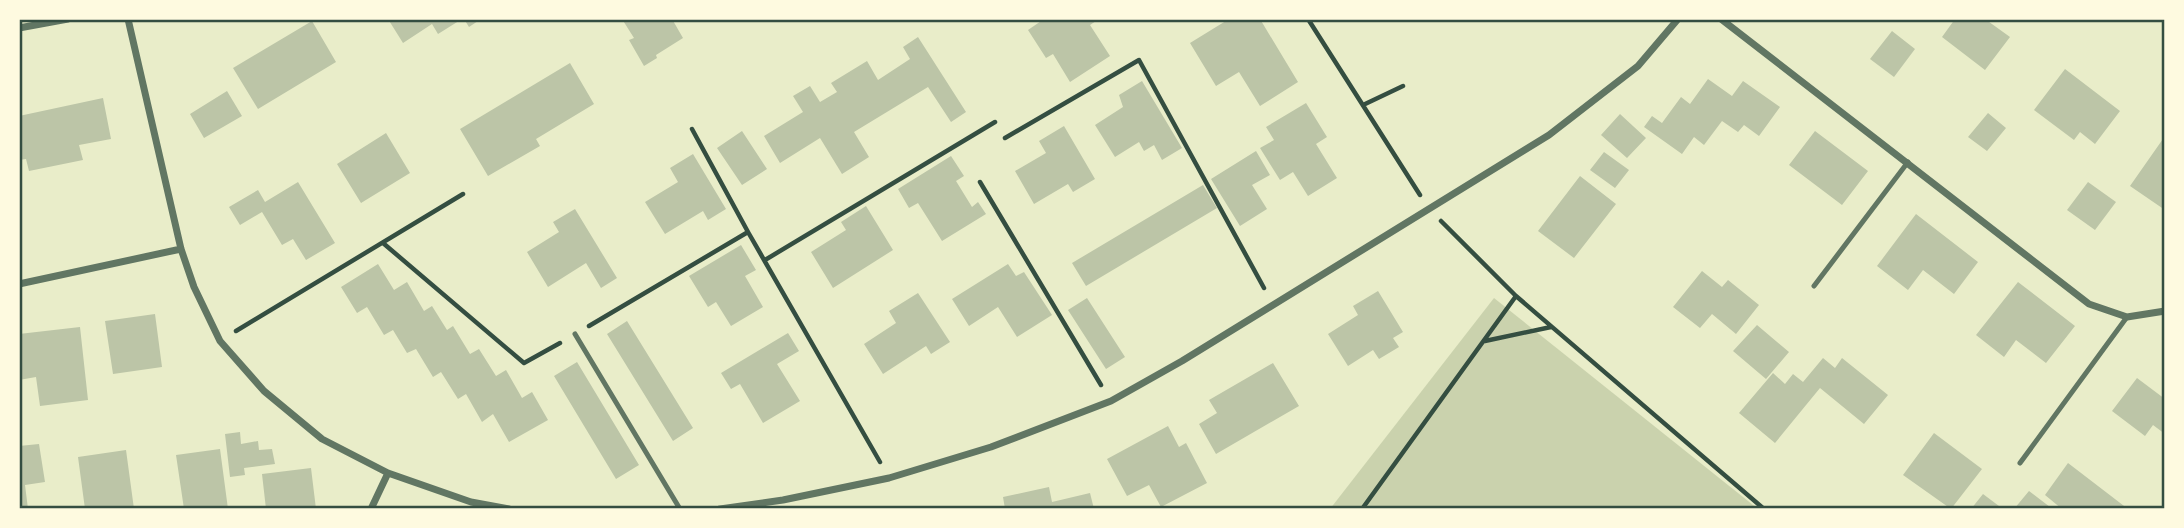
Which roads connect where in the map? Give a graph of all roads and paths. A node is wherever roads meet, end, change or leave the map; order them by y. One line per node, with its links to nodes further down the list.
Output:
1 (68, 19): 6 (street)
2 (128, 19): 18 (street)
3 (1308, 19): 8 (path)
4 (1678, 19): 15 (street)
5 (1721, 19): 12 (street)
6 (19, 28)
7 (1403, 86): 8 (path)
8 (1363, 105): 15 (path)
9 (995, 121): 19 (path)
10 (692, 129): 16 (path)
11 (1005, 138): 23 (path)
12 (1908, 162): 21 (lane); 25 (street)
13 (980, 182): 30 (path)
14 (463, 194): 17 (path)
15 (1429, 209): 22 (path); 23 (street)
16 (748, 232): 19 (path); 27 (path)
17 (383, 243): 27 (path); 28 (path)
18 (181, 249): 20 (street); 28 (street)
19 (765, 260): 33 (path)
20 (19, 284)
21 (1814, 286)
22 (1516, 296): 26 (path); 29 (path)
23 (1274, 305): 30 (street)
24 (2164, 312): 25 (street)
25 (2127, 317): 31 (lane)
26 (1552, 327): 29 (path); 39 (path)
27 (575, 334): 36 (lane)
28 (220, 341): 32 (street)
29 (1484, 341): 38 (path)
30 (1111, 401): 33 (street)
31 (2020, 463)
32 (388, 473): 34 (street); 35 (street)
33 (889, 478): 37 (street)
34 (371, 509)
35 (509, 509)
36 (680, 509)
37 (720, 509)
38 (1362, 509)
39 (1764, 509)

